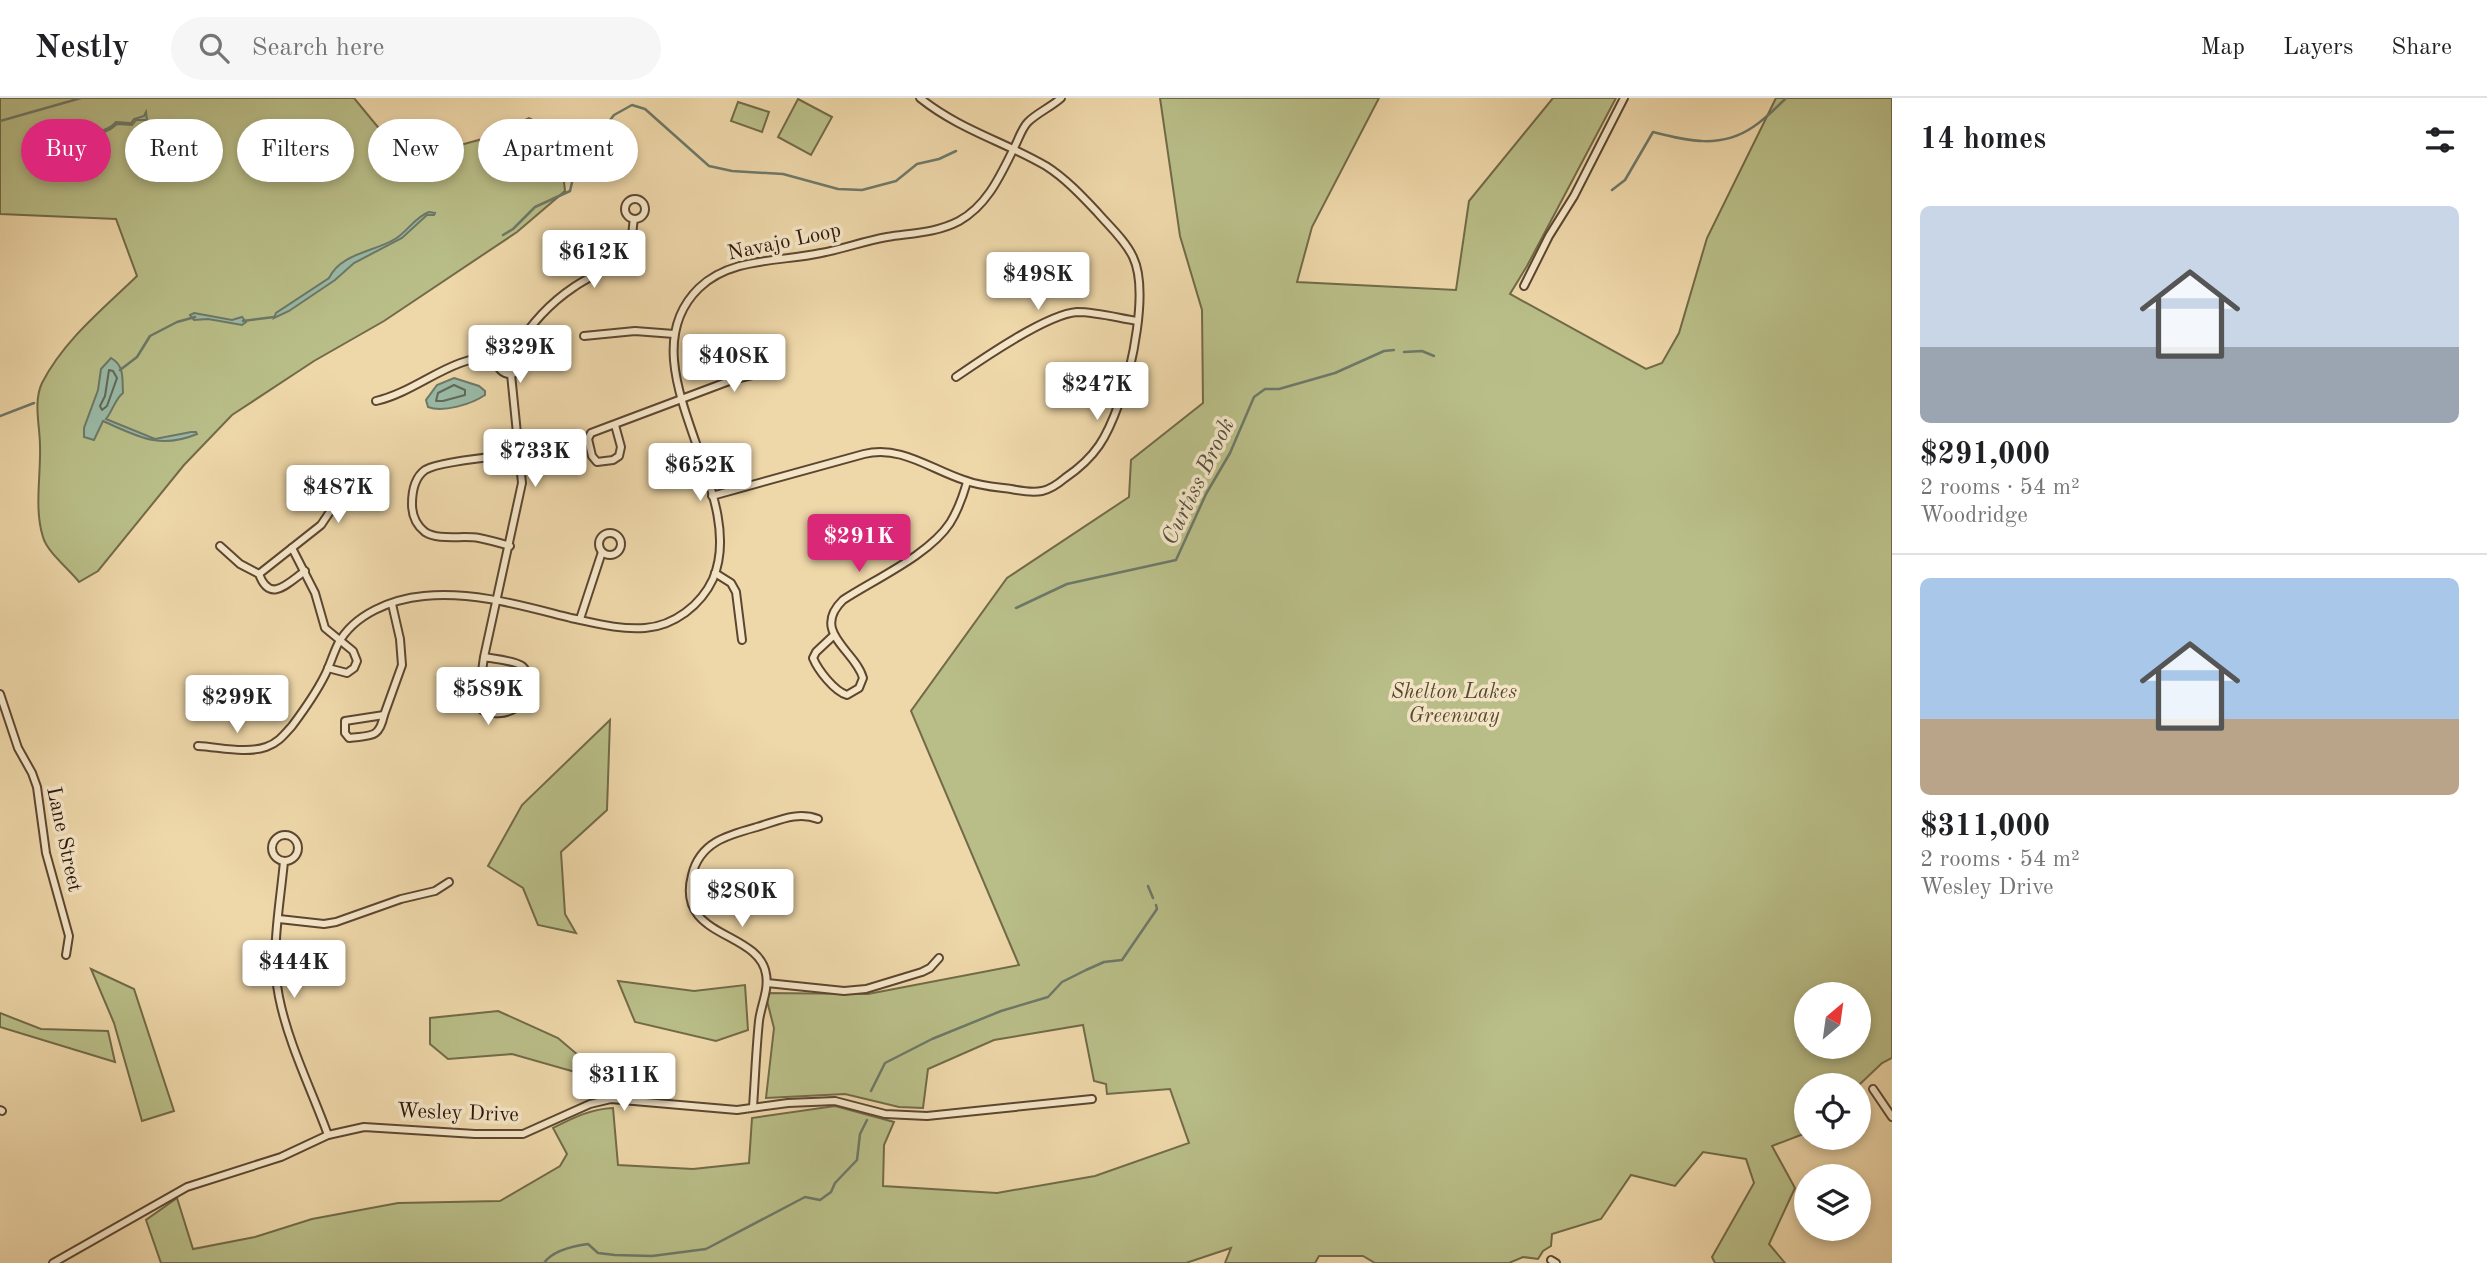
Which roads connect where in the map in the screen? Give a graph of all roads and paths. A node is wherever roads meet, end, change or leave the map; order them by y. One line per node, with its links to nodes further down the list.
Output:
1 (920, 98): 4 (street)
2 (1060, 98): 4 (street, Navajo Loop)
3 (1624, 98): 6 (street)
4 (1013, 151): 7 (street); 8 (street, Navajo Loop)
5 (634, 219): 10 (street)
6 (1524, 286)
7 (1137, 321): 14 (street); 20 (street)
8 (674, 334): 9 (street); 15 (street, Navajo Loop)
9 (584, 336)
10 (514, 349): 11 (street); 13 (street)
11 (498, 357): 13 (street); 16 (street)
12 (778, 369): 15 (street)
13 (512, 374): 18 (street)
14 (956, 377)
15 (683, 399): 17 (street); 21 (street, Navajo Loop)
16 (376, 401)
17 (615, 425): 17 (street)
18 (520, 454): 23 (street); 23 (street)
19 (354, 476): 24 (street)
20 (967, 482): 21 (street); 32 (street)
21 (712, 496): 27 (street, Navajo Loop)
22 (220, 546): 28 (street)
23 (510, 546): 29 (street)
24 (292, 548): 26 (street); 28 (street)
25 (602, 552): 31 (street)
26 (305, 571): 28 (street); 33 (street)
27 (715, 573): 31 (street, Navajo Loop); 34 (street)
28 (259, 574)
29 (497, 600): 30 (street, Navajo Loop); 31 (street, Navajo Loop); 35 (street)
30 (392, 604): 33 (street, Navajo Loop); 38 (street)
31 (580, 620)
32 (833, 636): 32 (street)
33 (340, 640): 36 (street, Navajo Loop); 36 (street)
34 (742, 640)
35 (484, 657): 35 (street)
36 (328, 667): 39 (street, Navajo Loop)
37 (0, 694): 44 (street, Lane Street)
38 (384, 715): 38 (street)
39 (198, 746)
40 (818, 820): 46 (street)
41 (284, 862): 41 (street); 43 (street)
42 (449, 882): 43 (street)
43 (279, 919): 51 (street)
44 (66, 955)
45 (939, 958): 46 (street)
46 (767, 984): 49 (street)
47 (1873, 1089): 50 (street)
48 (1091, 1099): 49 (street, Wesley Drive)
49 (752, 1107): 51 (street, Wesley Drive)
50 (1892, 1117)
51 (328, 1135): 52 (street, Wesley Drive)
52 (53, 1263)

